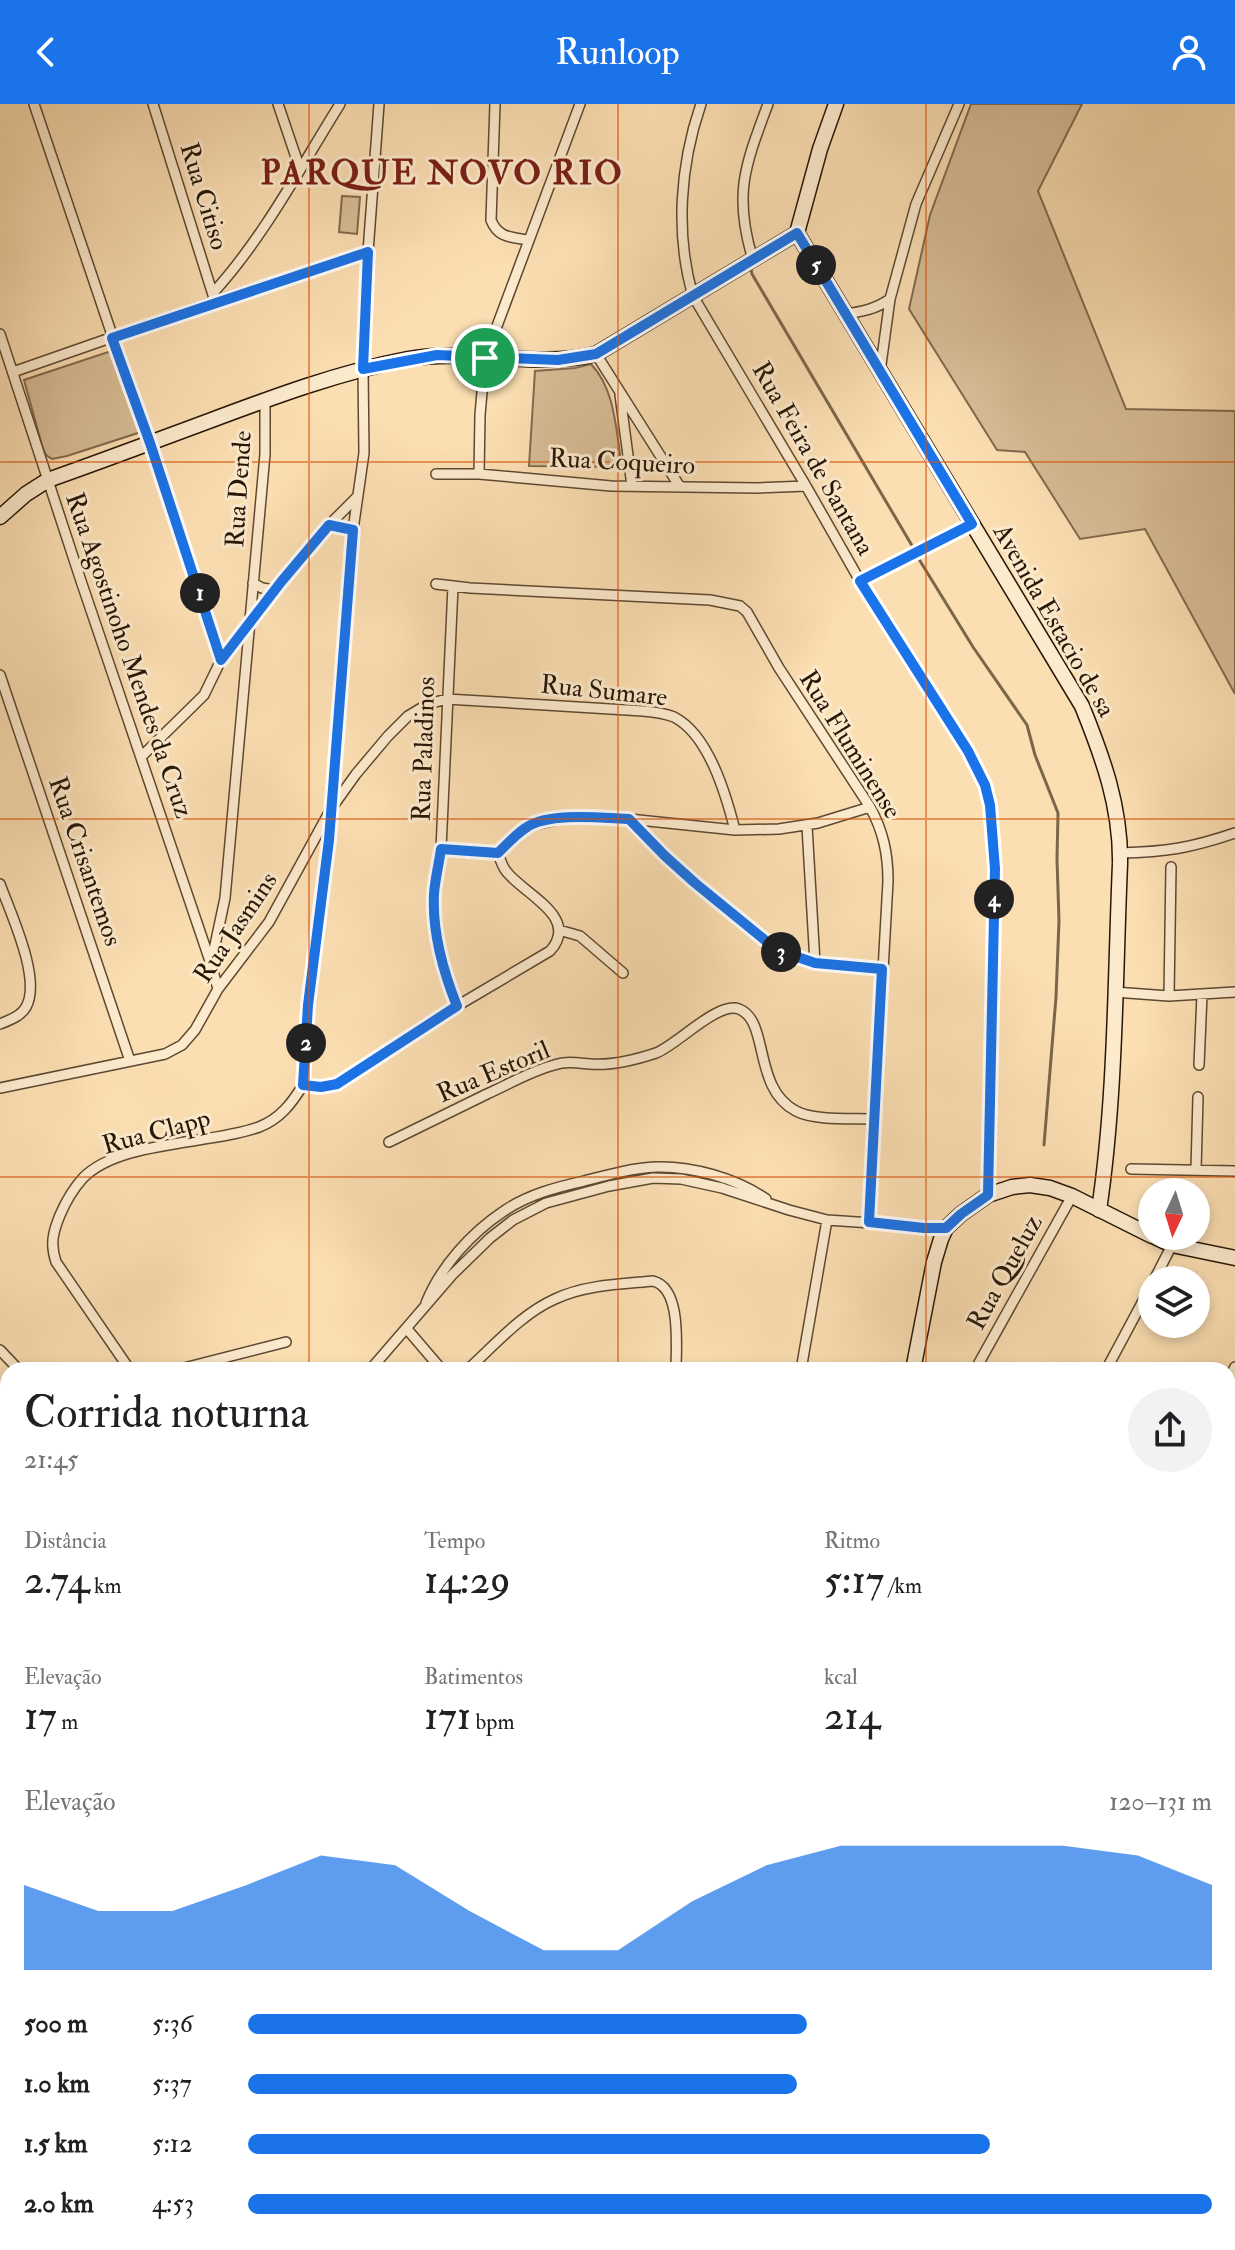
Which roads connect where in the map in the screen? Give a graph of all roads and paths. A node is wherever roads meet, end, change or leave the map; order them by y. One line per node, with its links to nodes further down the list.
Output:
1 (34, 104): 22 (street)
2 (153, 104): 18 (street, Rua Citiso)
3 (278, 104): 12 (street)
4 (340, 104): 12 (street)
5 (379, 104): 15 (street)
6 (495, 104): 14 (street)
7 (580, 104): 14 (street)
8 (701, 104): 17 (street, Rua Feira de Santana)
9 (768, 104): 16 (street)
10 (836, 104): 13 (street)
11 (959, 104): 19 (street)
12 (300, 169): 18 (street)
13 (797, 233): 16 (street); 20 (street, Avenida Estacio de sa)
14 (528, 240): 24 (street)
15 (368, 252): 18 (street); 25 (street)
16 (753, 260): 17 (street)
17 (693, 296): 23 (street); 35 (street, Rua Feira de Santana)
18 (214, 297): 22 (street)
19 (890, 299): 20 (street); 27 (street)
20 (844, 314): 27 (street, Avenida Estacio de sa)
21 (0, 334): 26 (street, Rua Agostinoho Mendes da Cruz)
22 (112, 338): 26 (street); 30 (street)
23 (596, 354): 24 (street); 28 (street)
24 (485, 358): 25 (street); 32 (street)
25 (363, 369): 29 (street); 37 (street)
26 (13, 372): 33 (street, Rua Agostinoho Mendes da Cruz)
27 (880, 373): 39 (street, Avenida Estacio de sa)
28 (619, 392): 34 (street); 36 (street)
29 (265, 400): 30 (street); 43 (street, Rua Dende)
30 (150, 443): 33 (street); 48 (street)
31 (436, 474): 32 (street, Rua Coqueiro)
32 (479, 474): 34 (street, Rua Coqueiro)
33 (48, 480): 38 (street); 51 (street, Rua Agostinoho Mendes da Cruz)
34 (632, 486): 36 (street, Rua Coqueiro)
35 (806, 486): 36 (street, Rua Coqueiro); 42 (street, Rua Feira de Santana)
36 (680, 487)
37 (358, 495): 40 (street); 41 (street)
38 (0, 517)
39 (972, 524): 42 (street); 60 (street, Avenida Estacio de sa)
40 (329, 525): 41 (street); 46 (street)
41 (353, 530): 53 (street)
42 (860, 581): 85 (street, Rua Feira de Santana)
43 (253, 583): 46 (street); 47 (street, Rua Dende)
44 (436, 584): 45 (street, Rua Fluminense)
45 (453, 586): 50 (street, Rua Paladinos); 52 (street, Rua Fluminense)
46 (275, 590): 47 (street)
47 (249, 625): 48 (street); 65 (street, Rua Dende)
48 (221, 660): 51 (street)
49 (0, 675): 75 (street, Rua Crisantemos)
50 (447, 699): 53 (street, Rua Jasmins); 56 (street, Rua Sumare); 58 (street, Rua Paladinos)
51 (142, 756): 65 (street, Rua Agostinoho Mendes da Cruz)
52 (870, 807): 55 (street); 66 (street, Rua Fluminense)
53 (331, 809): 68 (street, Rua Jasmins); 77 (street)
54 (629, 819): 56 (street); 59 (street); 64 (street)
55 (807, 826): 56 (street); 64 (street)
56 (735, 830)
57 (1235, 833): 60 (street)
58 (441, 849): 59 (street); 73 (street, Rua Paladinos)
59 (498, 853): 63 (street)
60 (1120, 853): 69 (street, Avenida Estacio de sa)
61 (1171, 867): 72 (street)
62 (0, 884): 74 (street)
63 (559, 930): 67 (street); 73 (street)
64 (815, 963): 66 (street)
65 (211, 964): 68 (street, Rua Agostinoho Mendes da Cruz)
66 (882, 969): 80 (street, Rua Fluminense)
67 (623, 973)
68 (218, 989): 75 (street, Rua Jasmins)
69 (1114, 992): 72 (street); 87 (street, Avenida Estacio de sa)
70 (1235, 992): 71 (street)
71 (1202, 995): 72 (street); 76 (street)
72 (1169, 996)
73 (457, 1006): 77 (street)
74 (0, 1024)
75 (130, 1061): 78 (street, Rua Jasmins)
76 (1199, 1065)
77 (303, 1085): 97 (street, Rua Clapp)
78 (0, 1088)
79 (1198, 1097): 83 (street)
80 (874, 1119): 81 (street, Rua Estoril); 89 (street, Rua Fluminense)
81 (389, 1142)
82 (1131, 1169): 83 (street)
83 (1196, 1170): 84 (street)
84 (1235, 1171)
85 (988, 1195): 86 (street); 90 (street)
86 (1072, 1196): 87 (street); 105 (street, Rua Queluz)
87 (1099, 1210): 91 (street)
88 (827, 1220): 89 (street); 95 (street); 103 (street)
89 (869, 1222): 90 (street)
90 (946, 1228): 104 (street)
91 (1138, 1229)
92 (1196, 1250): 93 (street)
93 (1235, 1258)
94 (1138, 1310): 106 (street)
95 (407, 1329): 99 (street); 100 (street)
96 (286, 1342): 98 (street)
97 (125, 1362)
98 (207, 1362)
99 (380, 1362)
100 (435, 1362)
101 (476, 1362): 102 (street)
102 (676, 1362)
103 (802, 1362)
104 (915, 1362)
105 (979, 1362)
106 (1110, 1362)

